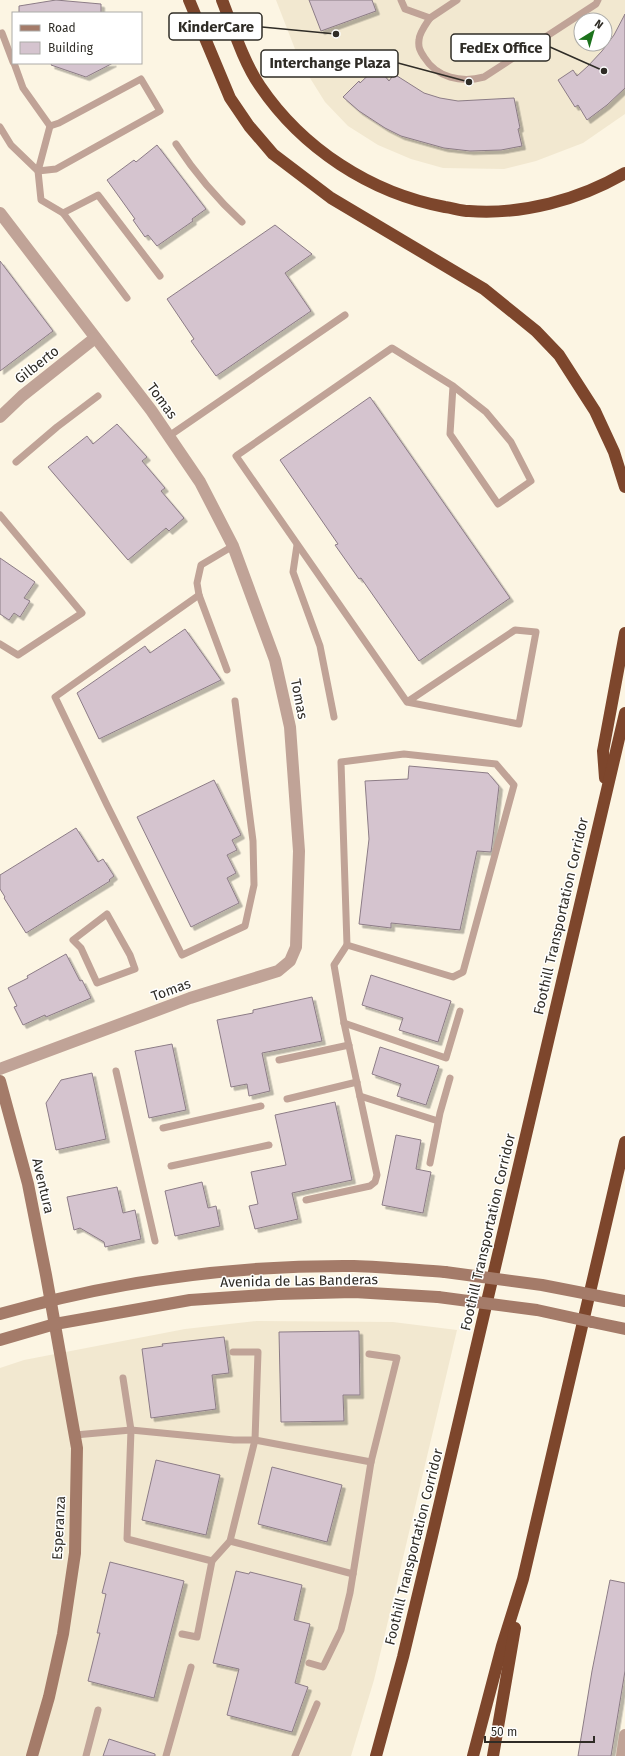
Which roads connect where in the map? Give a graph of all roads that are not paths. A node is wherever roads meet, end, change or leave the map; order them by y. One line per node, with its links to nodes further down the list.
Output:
1 (189, 0): 27 (highway)
2 (222, 0): 14 (highway)
3 (402, 0): 6 (lane)
4 (598, 0): 6 (lane)
5 (454, 1): 6 (lane)
6 (430, 18)
7 (0, 34): 8 (lane)
8 (12, 59)
9 (14, 64): 10 (lane)
10 (50, 126): 13 (lane); 13 (lane)
11 (0, 127): 13 (lane)
12 (176, 144): 17 (lane)
13 (38, 171): 16 (lane)
14 (625, 173)
15 (0, 213): 21 (street, Tomas)
16 (63, 213): 18 (lane); 19 (lane)
17 (242, 222)
18 (160, 276)
19 (127, 298)
20 (345, 315): 25 (lane)
21 (95, 338): 24 (street, Gilberto); 25 (street, Tomas)
22 (453, 386): 22 (lane); 29 (lane)
23 (98, 396): 26 (lane)
24 (0, 417)
25 (168, 436): 30 (street, Tomas)
26 (16, 462)
27 (625, 487)
28 (0, 515): 33 (lane)
29 (297, 545): 36 (lane); 38 (lane)
30 (233, 546): 31 (lane); 46 (street, Tomas)
31 (199, 595): 34 (lane); 35 (lane)
32 (625, 633): 39 (highway)
33 (0, 644)
34 (227, 670)
35 (235, 700)
36 (407, 702): 36 (lane)
37 (625, 713): 39 (highway, Foothill Transportation Corridor)
38 (334, 717)
39 (606, 790): 90 (highway, Foothill Transportation Corridor)
40 (347, 945): 40 (lane); 43 (lane)
41 (97, 984): 41 (lane)
42 (460, 1011): 43 (lane)
43 (344, 1023): 44 (lane)
44 (349, 1045): 45 (lane); 50 (lane)
45 (279, 1060)
46 (0, 1069)
47 (116, 1071): 61 (lane)
48 (450, 1078): 54 (lane)
49 (0, 1081): 62 (main road, Aventura)
50 (357, 1082): 51 (lane); 52 (lane)
51 (360, 1096): 54 (lane); 60 (lane)
52 (287, 1099)
53 (261, 1106): 55 (lane)
54 (438, 1121): 58 (lane)
55 (163, 1128)
56 (625, 1142): 78 (highway)
57 (269, 1145): 59 (lane)
58 (430, 1163)
59 (171, 1166)
60 (306, 1200)
61 (154, 1241)
62 (50, 1299): 63 (main road, Avenida de Las Banderas, bridge); 64 (main road, Avenida de Las Banderas); 65 (main road, Esperanza)
63 (625, 1301)
64 (0, 1314)
65 (55, 1324): 66 (main road, Avenida de Las Banderas, bridge); 67 (main road, Avenida de Las Banderas); 72 (main road, Esperanza)
66 (625, 1329)
67 (0, 1340)
68 (233, 1352): 73 (lane)
69 (369, 1354): 74 (lane)
70 (123, 1378): 71 (lane)
71 (131, 1430): 72 (lane); 73 (lane); 76 (lane)
72 (75, 1435): 86 (main road, Esperanza)
73 (255, 1440): 74 (lane); 75 (lane)
74 (371, 1462): 77 (lane)
75 (230, 1541): 76 (lane); 77 (lane)
76 (212, 1561): 79 (lane)
77 (353, 1574): 80 (lane)
78 (523, 1579): 91 (highway); 92 (highway)
79 (182, 1634)
80 (309, 1663)
81 (191, 1667): 88 (lane)
82 (317, 1704): 89 (lane)
83 (98, 1710): 87 (lane)
84 (625, 1735): 85 (street)
85 (625, 1739): 93 (street)
86 (32, 1756)
87 (86, 1756)
88 (166, 1756)
89 (295, 1756)
90 (376, 1756)
91 (473, 1756)
92 (493, 1756)
93 (622, 1756)

